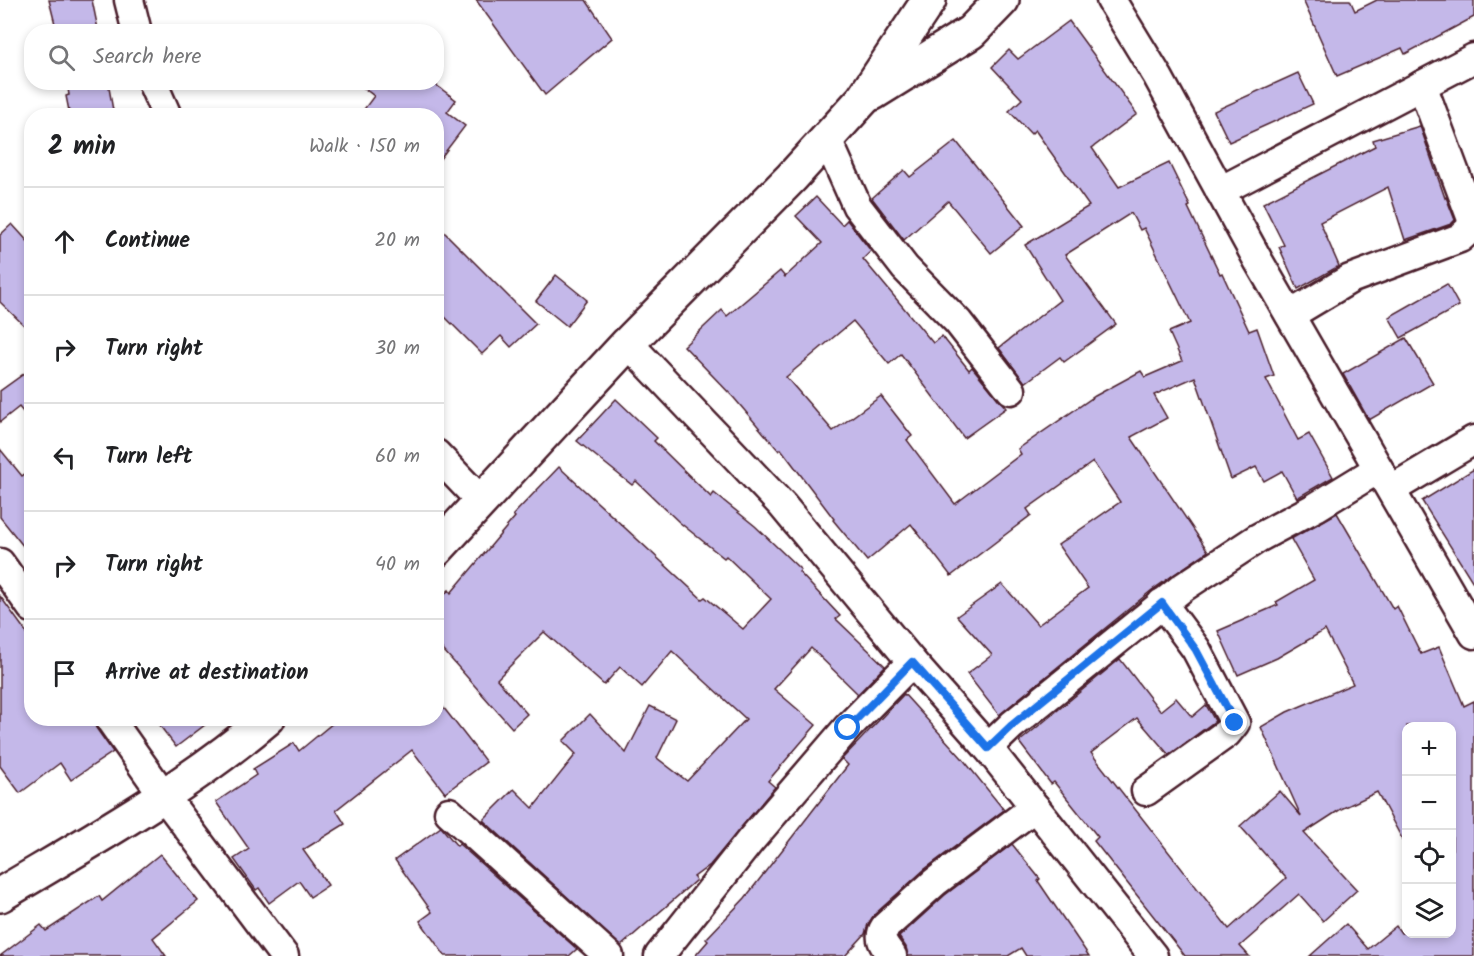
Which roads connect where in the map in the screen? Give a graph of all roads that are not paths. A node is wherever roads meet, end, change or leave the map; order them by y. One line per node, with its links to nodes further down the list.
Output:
1 (129, 0): 5 (street)
2 (929, 0): 9 (street)
3 (1002, 0): 9 (street)
4 (1112, 0): 12 (street)
5 (135, 24)
6 (1474, 58): 7 (street)
7 (1422, 85): 12 (street); 13 (street)
8 (156, 90): 10 (street)
9 (863, 99): 11 (street)
10 (163, 108)
11 (827, 139): 14 (street); 15 (street)
12 (1220, 191): 13 (street)
13 (1290, 315): 18 (street)
14 (628, 343): 19 (street); 25 (street)
15 (1011, 390)
16 (1474, 440): 18 (street)
17 (444, 461): 19 (street)
18 (1385, 479): 23 (street); 24 (street)
19 (482, 501): 20 (street)
20 (444, 541)
21 (0, 563): 22 (street)
22 (24, 597)
23 (1162, 603): 28 (street); 29 (street)
24 (1474, 634)
25 (912, 662): 28 (street); 36 (street)
26 (115, 726): 30 (street)
27 (259, 726): 30 (street)
28 (988, 748): 31 (street)
29 (1146, 791)
30 (164, 796): 33 (street); 34 (street)
31 (1035, 807): 37 (street); 38 (street)
32 (449, 812): 35 (street)
33 (0, 895)
34 (284, 956)
35 (609, 956)
36 (659, 956)
37 (892, 956)
38 (1154, 956)

